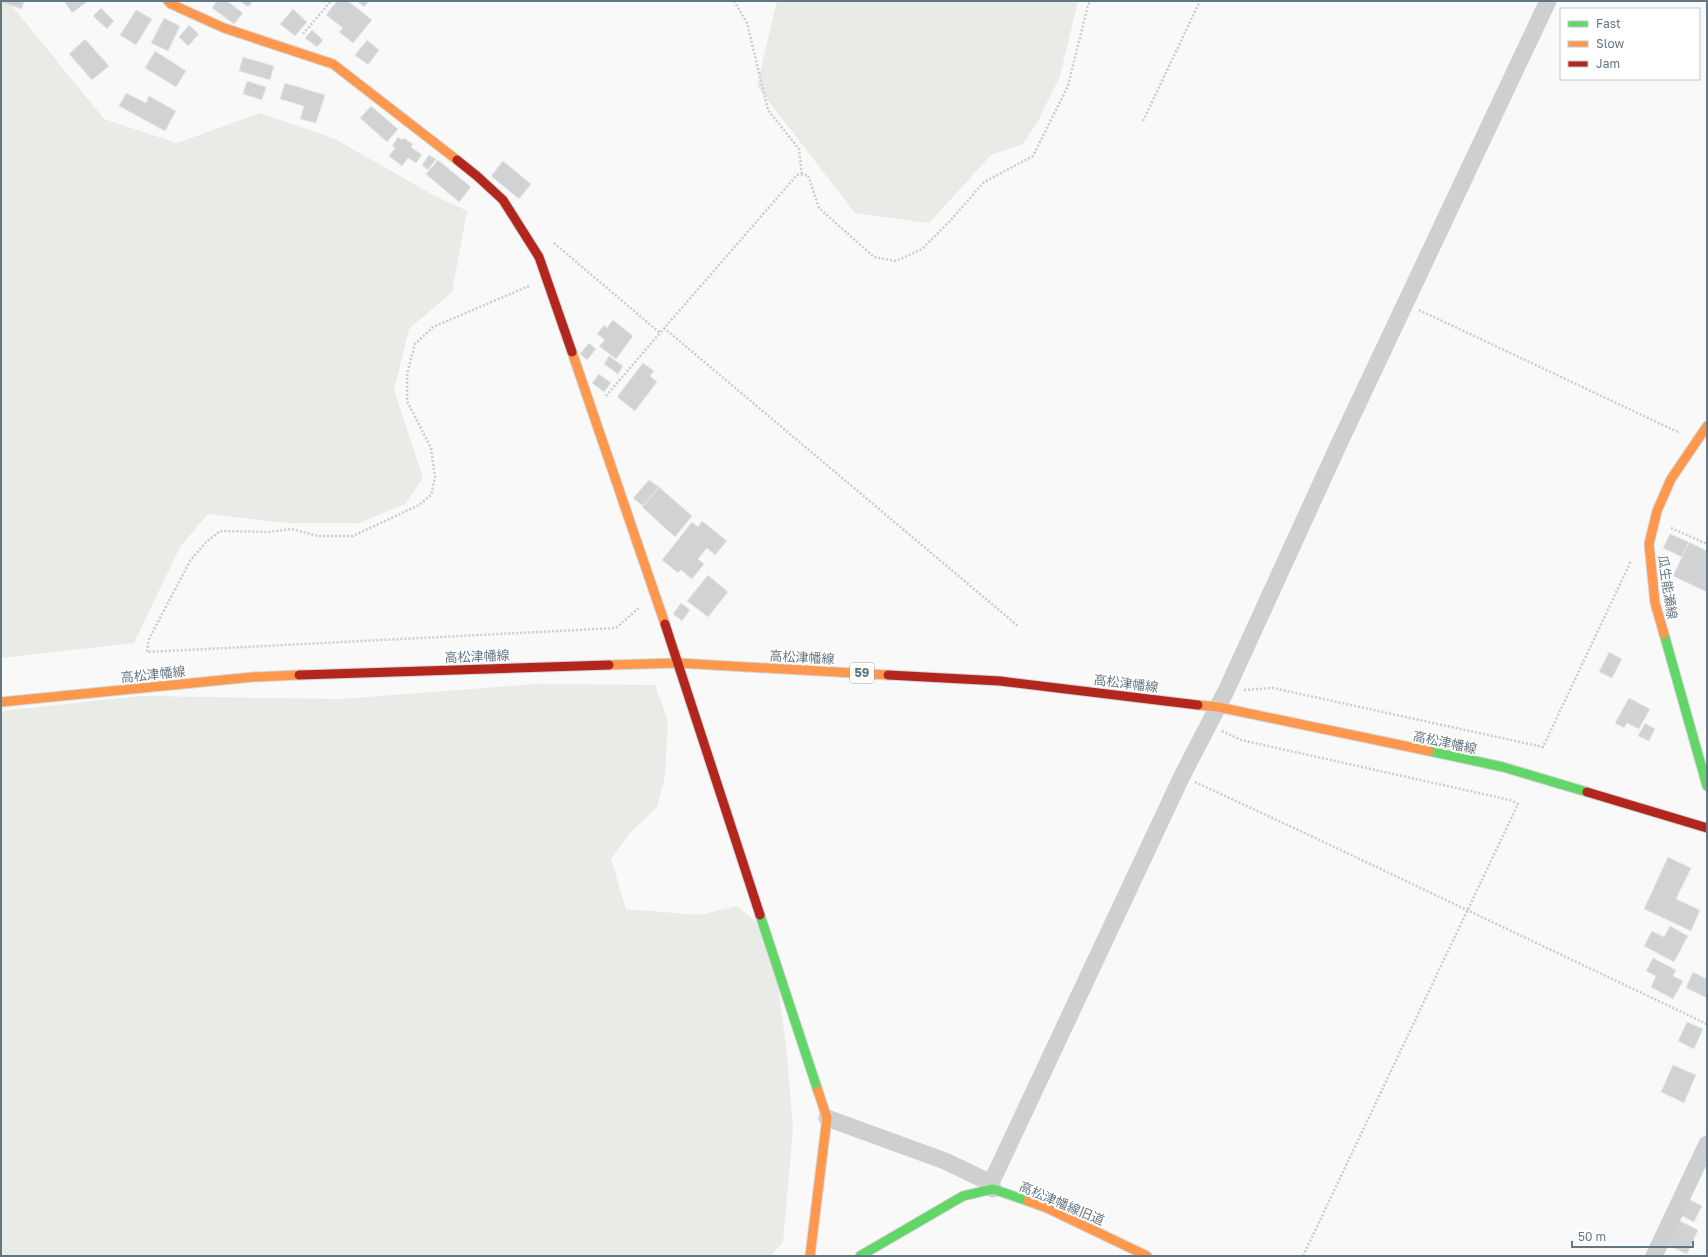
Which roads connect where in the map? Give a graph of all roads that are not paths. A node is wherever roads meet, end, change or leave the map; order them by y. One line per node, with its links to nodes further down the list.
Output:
1 (168, 1): 4 (main road)
2 (1548, 1): 6 (street)
3 (1707, 426): 7 (main road, 瓜生能瀬線)
4 (678, 663): 5 (main road, 高松津幡線 / 59); 6 (main road, 高松津幡線 / 59); 9 (main road)
5 (1, 702)
6 (1218, 707): 8 (main road, 高松津幡線 / 59); 11 (street)
7 (1707, 786)
8 (1707, 828)
9 (827, 1118): 11 (street); 12 (main road)
10 (1707, 1144): 15 (street)
11 (992, 1186): 13 (main road); 14 (main road, 高松津幡線旧道)
12 (810, 1256)
13 (860, 1256)
14 (1146, 1256)
15 (1654, 1256)

